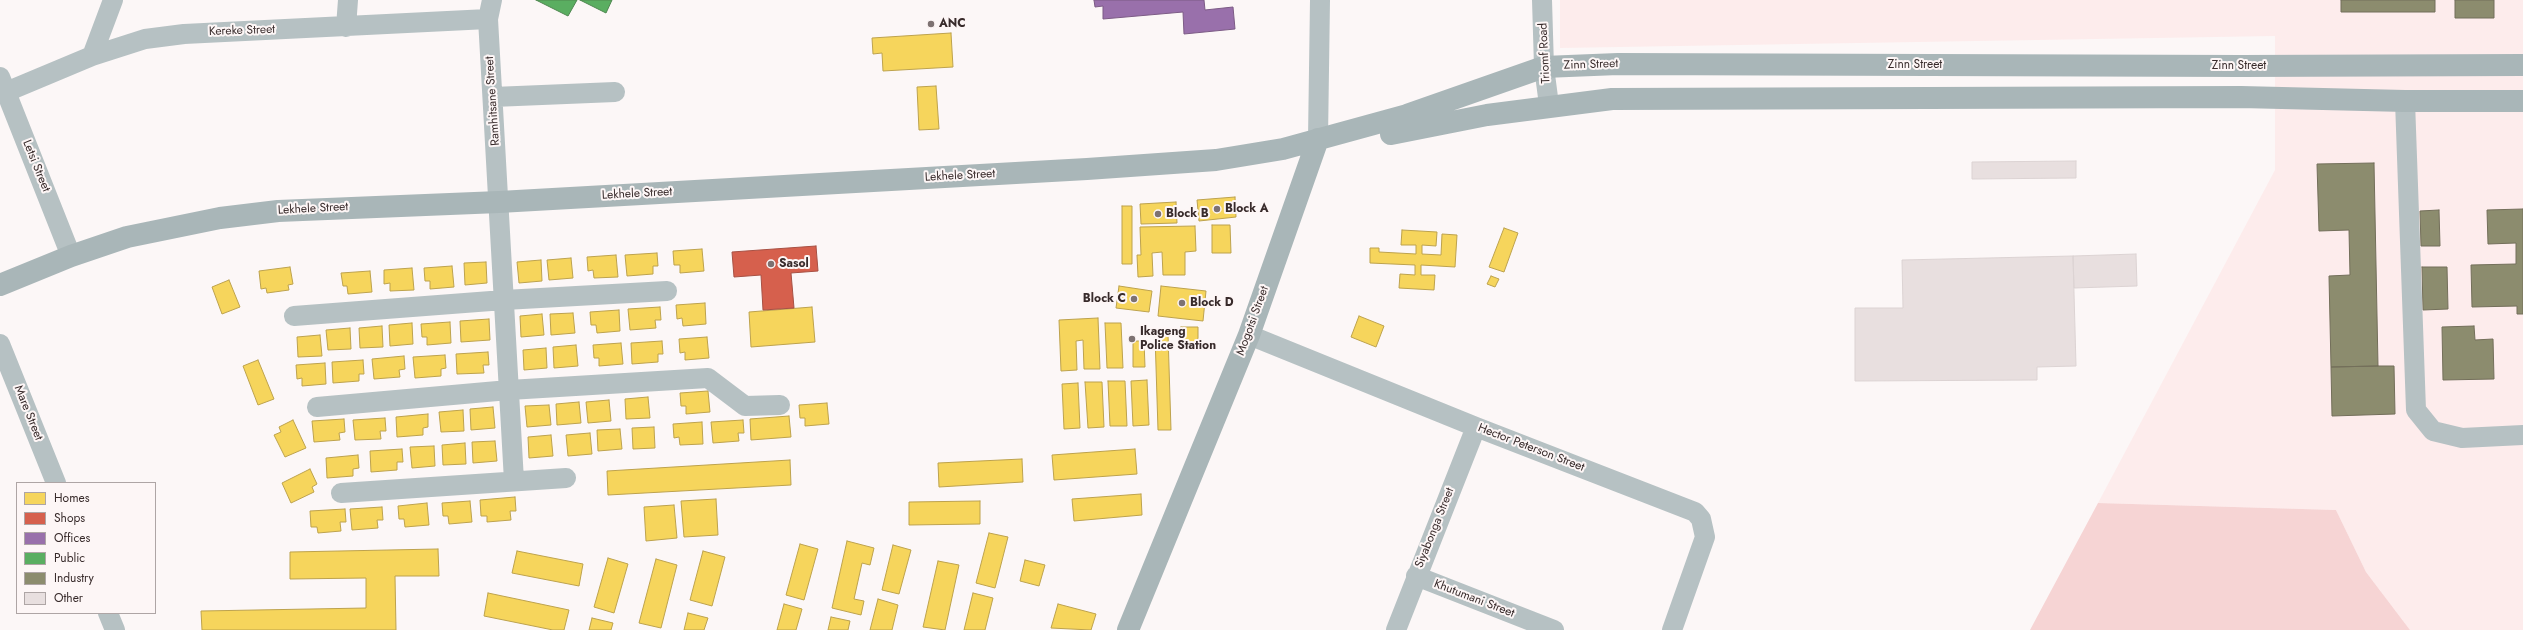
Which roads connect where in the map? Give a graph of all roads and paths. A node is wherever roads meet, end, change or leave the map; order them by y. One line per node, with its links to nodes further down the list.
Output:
1 (113, 0): 7 (street)
2 (348, 0): 6 (street)
3 (1320, 0): 16 (street, Mogotsi Street)
4 (1542, 0): 9 (street, Triomf Road)
5 (490, 9): 6 (street, Kereke Street); 12 (street, Ramhitsane Street)
6 (346, 27): 7 (street, Kereke Street)
7 (92, 56): 10 (street, Kereke Street)
8 (2523, 65): 9 (street, Zinn Street)
9 (1544, 67): 15 (street, Triomf Road); 16 (street, Zinn Street)
10 (3, 84): 18 (street, Letsi Street)
11 (615, 92): 12 (street)
12 (493, 97): 17 (street, Ramhitsane Street)
13 (2405, 101): 14 (street); 15 (street); 29 (street)
14 (2523, 101)
15 (1549, 106): 16 (street)
16 (1315, 144): 17 (street, Lekhele Street); 23 (street, Mogotsi Street)
17 (499, 202): 18 (street, Lekhele Street); 21 (street, Ramhitsane Street)
18 (71, 256): 19 (street, Lekhele Street)
19 (0, 285)
20 (667, 291): 21 (street)
21 (504, 300): 22 (street); 25 (street, Ramhitsane Street)
22 (294, 316)
23 (1249, 335): 28 (street, Hector Peterson Street); 37 (street, Mogotsi Street)
24 (0, 344): 31 (street, Mare Street)
25 (509, 390): 26 (street); 27 (street); 32 (street, Ramhitsane Street)
26 (780, 405)
27 (317, 407)
28 (1476, 427): 34 (street, Siyabonga Street); 40 (street, Hector Peterson Street)
29 (2523, 435)
30 (566, 478): 32 (street)
31 (56, 482)
32 (514, 482): 33 (street)
33 (340, 493)
34 (1416, 576): 38 (street, Siyabonga Street); 39 (street, Khutumani Street)
35 (108, 614): 36 (street)
36 (115, 630)
37 (1128, 630)
38 (1396, 630)
39 (1554, 630)
40 (1672, 630)

